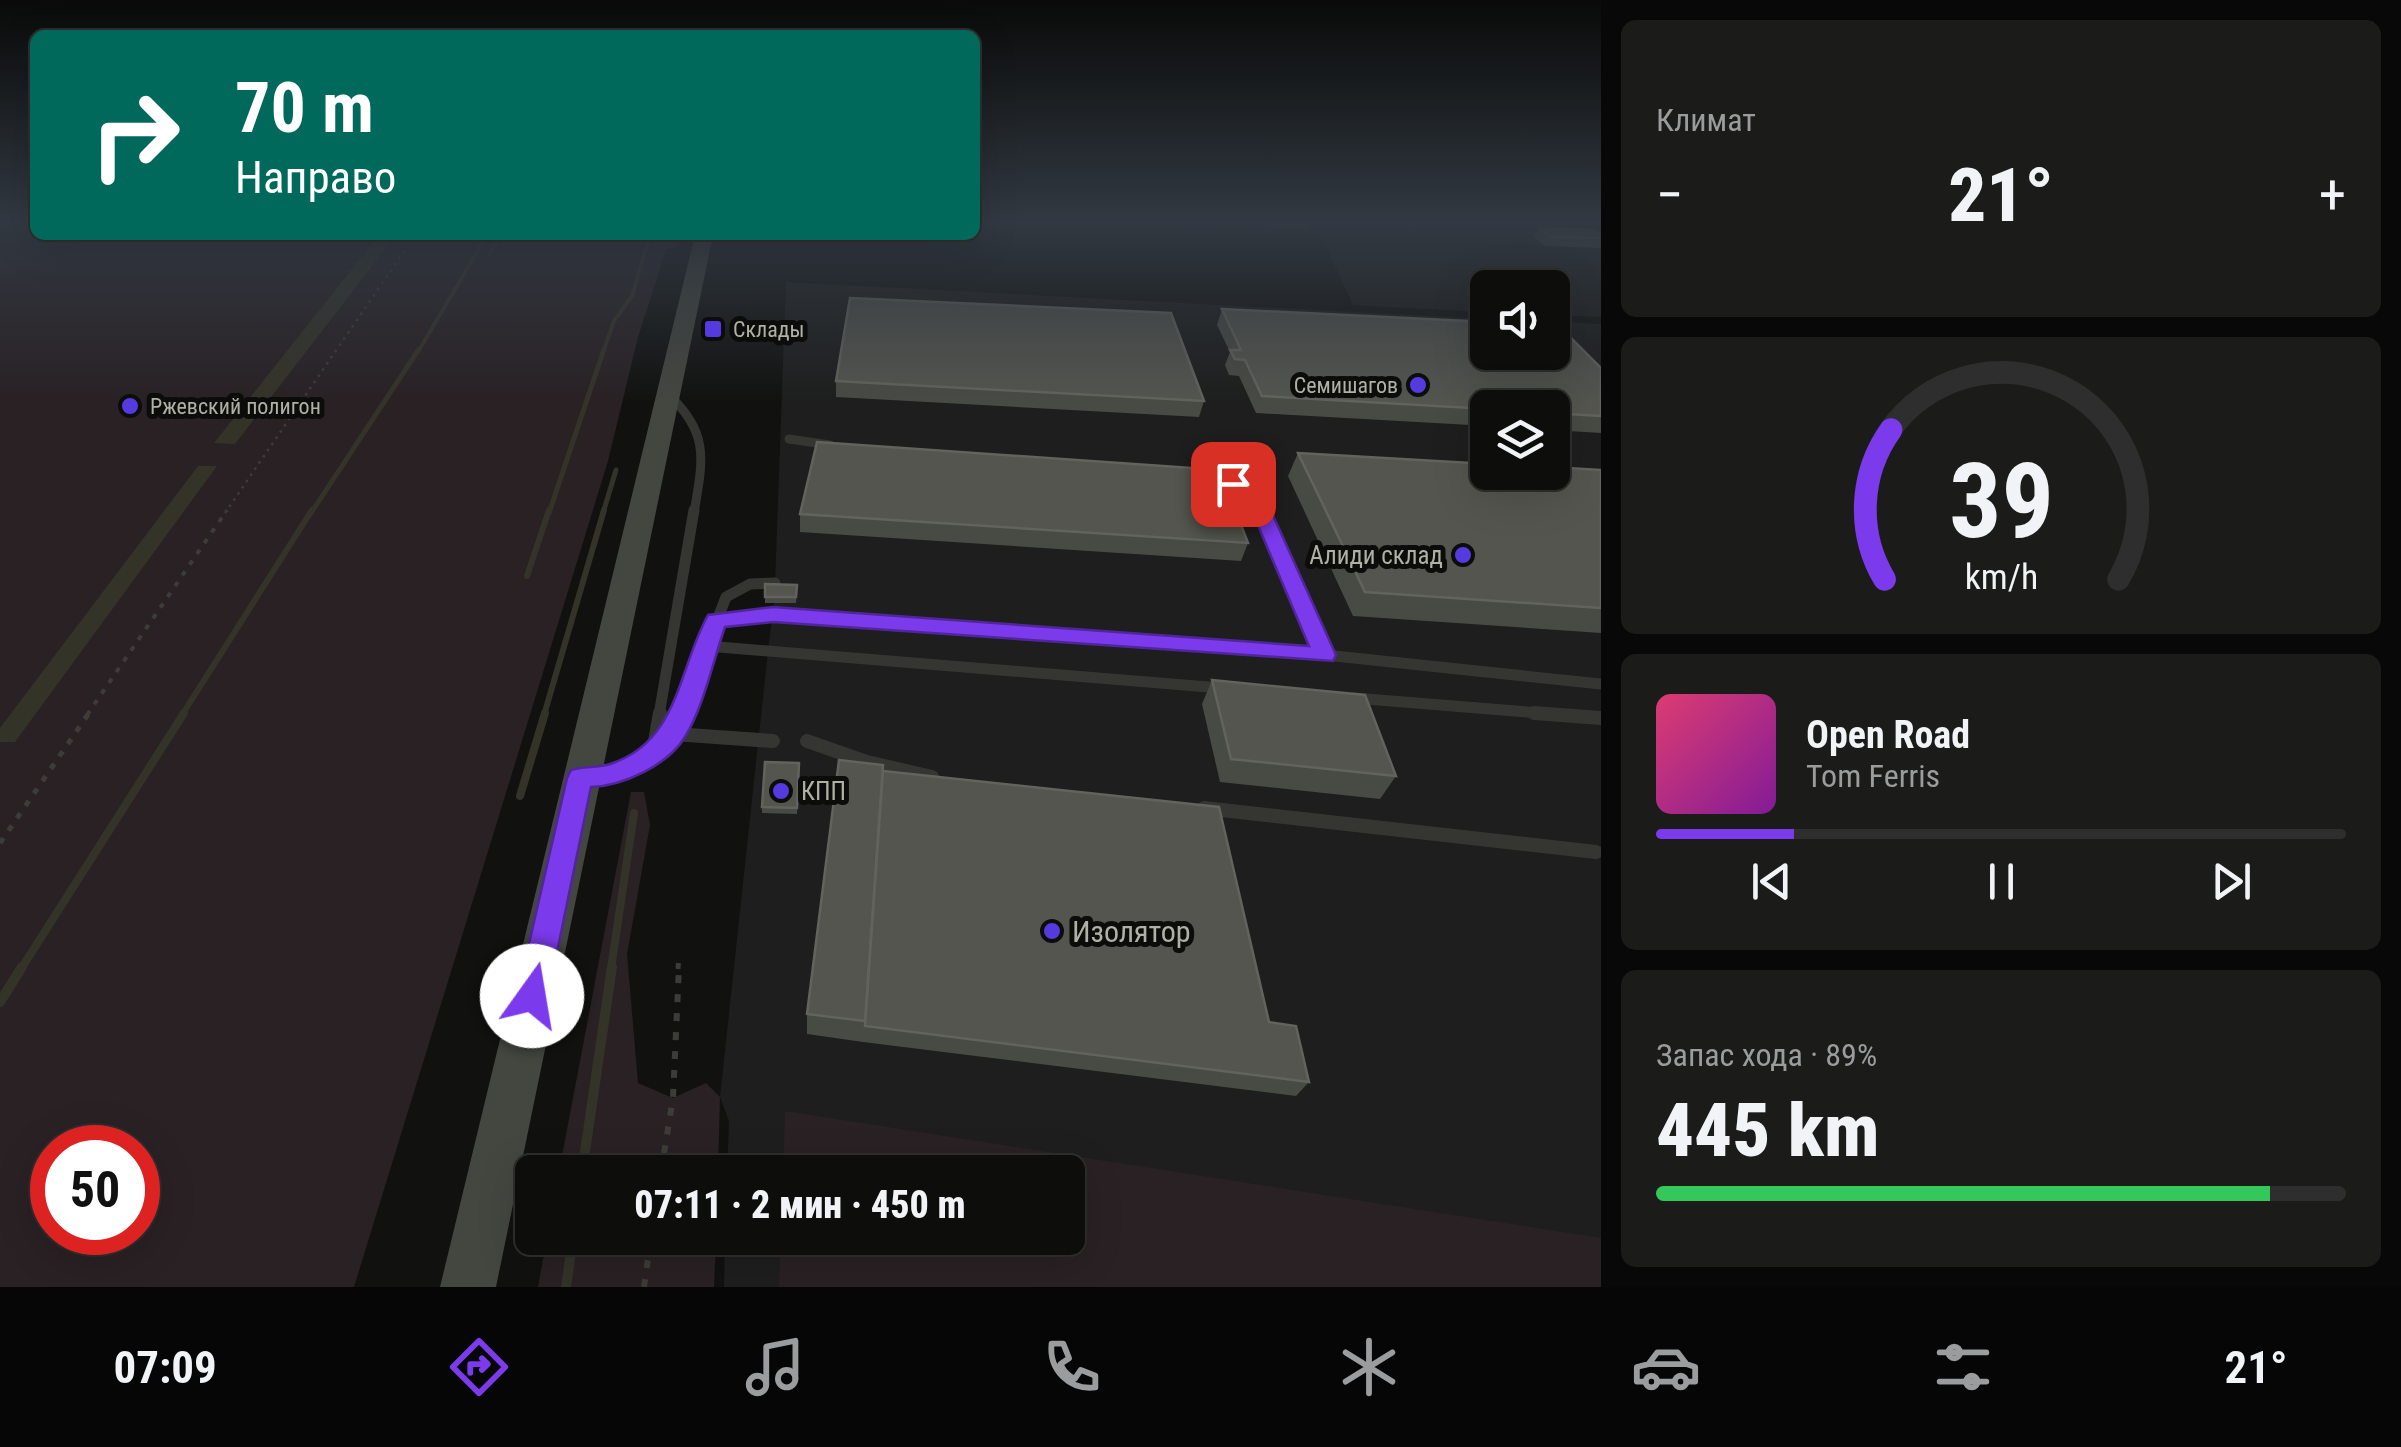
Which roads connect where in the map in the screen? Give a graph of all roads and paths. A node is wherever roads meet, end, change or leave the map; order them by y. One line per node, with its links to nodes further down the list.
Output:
1 (383, 283): 22 (path)
2 (692, 283): 3 (main road)
3 (665, 393): 18 (lane); 19 (main road)
4 (789, 438): 5 (lane)
5 (837, 446)
6 (1193, 476): 10 (lane)
7 (775, 583): 8 (lane)
8 (716, 620): 9 (lane); 10 (lane)
9 (707, 646): 12 (lane); 15 (lane)
10 (1325, 655): 11 (lane)
11 (1601, 684)
12 (1244, 690)
13 (1343, 698): 14 (lane)
14 (1601, 718)
15 (674, 734): 16 (lane); 18 (lane)
16 (773, 741)
17 (807, 741): 20 (lane)
18 (654, 747): 19 (lane)
19 (580, 778): 27 (main road)
20 (944, 778)
21 (1181, 805): 23 (lane)
22 (0, 843)
23 (1596, 852)
24 (679, 955): 25 (path)
25 (664, 1155)
26 (649, 1255): 28 (path)
27 (468, 1287)
28 (644, 1287)

